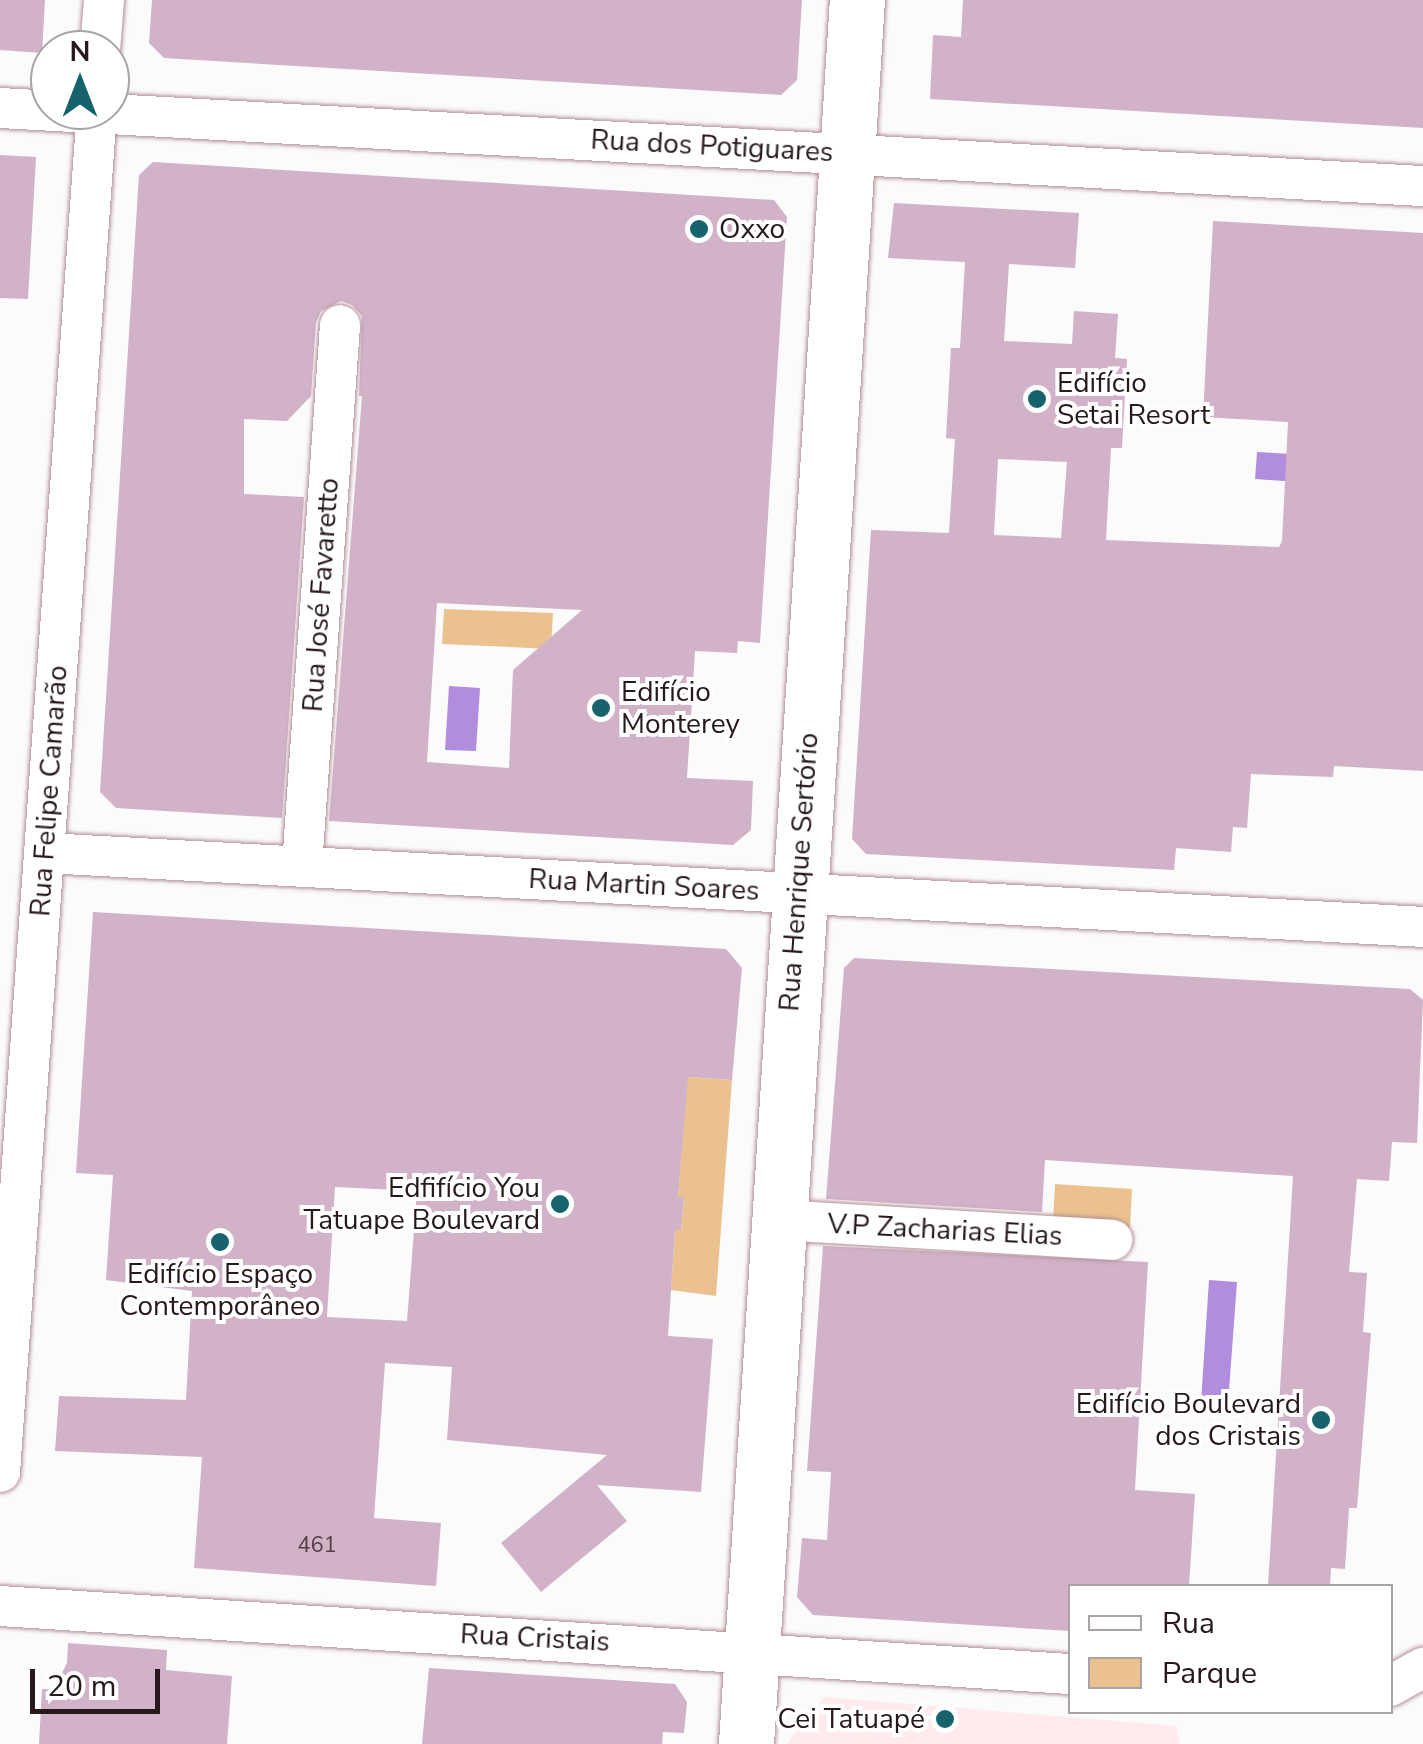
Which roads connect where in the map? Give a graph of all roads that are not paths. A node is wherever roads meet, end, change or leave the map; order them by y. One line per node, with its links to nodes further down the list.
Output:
1 (104, 0): 3 (street)
2 (857, 0): 8 (street, Rua Henrique Sertório)
3 (102, 30)
4 (0, 108): 5 (street, Rua dos Potiguares)
5 (30, 109)
6 (130, 114): 8 (street, Rua dos Potiguares)
7 (95, 130): 11 (street, Rua Felipe Camarão)
8 (846, 152): 9 (street, Rua dos Potiguares); 13 (street, Rua Henrique Sertório)
9 (1423, 186)
10 (340, 324): 12 (street, Rua José Favaretto)
11 (44, 853): 12 (street, Rua Martin Soares); 17 (street, Rua Felipe Camarão)
12 (302, 866): 13 (street, Rua Martin Soares)
13 (798, 893): 14 (street, Rua Martin Soares); 15 (street, Rua Henrique Sertório)
14 (1423, 926)
15 (778, 1220): 16 (street, V.P Zacharias Elias); 19 (street, Rua Henrique Sertório)
16 (1112, 1240)
17 (0, 1472)
18 (0, 1606): 19 (street, Rua Cristais)
19 (754, 1651): 21 (street, Rua Cristais); 23 (street, Rua Henrique Sertório)
20 (1423, 1668): 22 (street)
21 (1068, 1674)
22 (1393, 1684)
23 (746, 1744)

